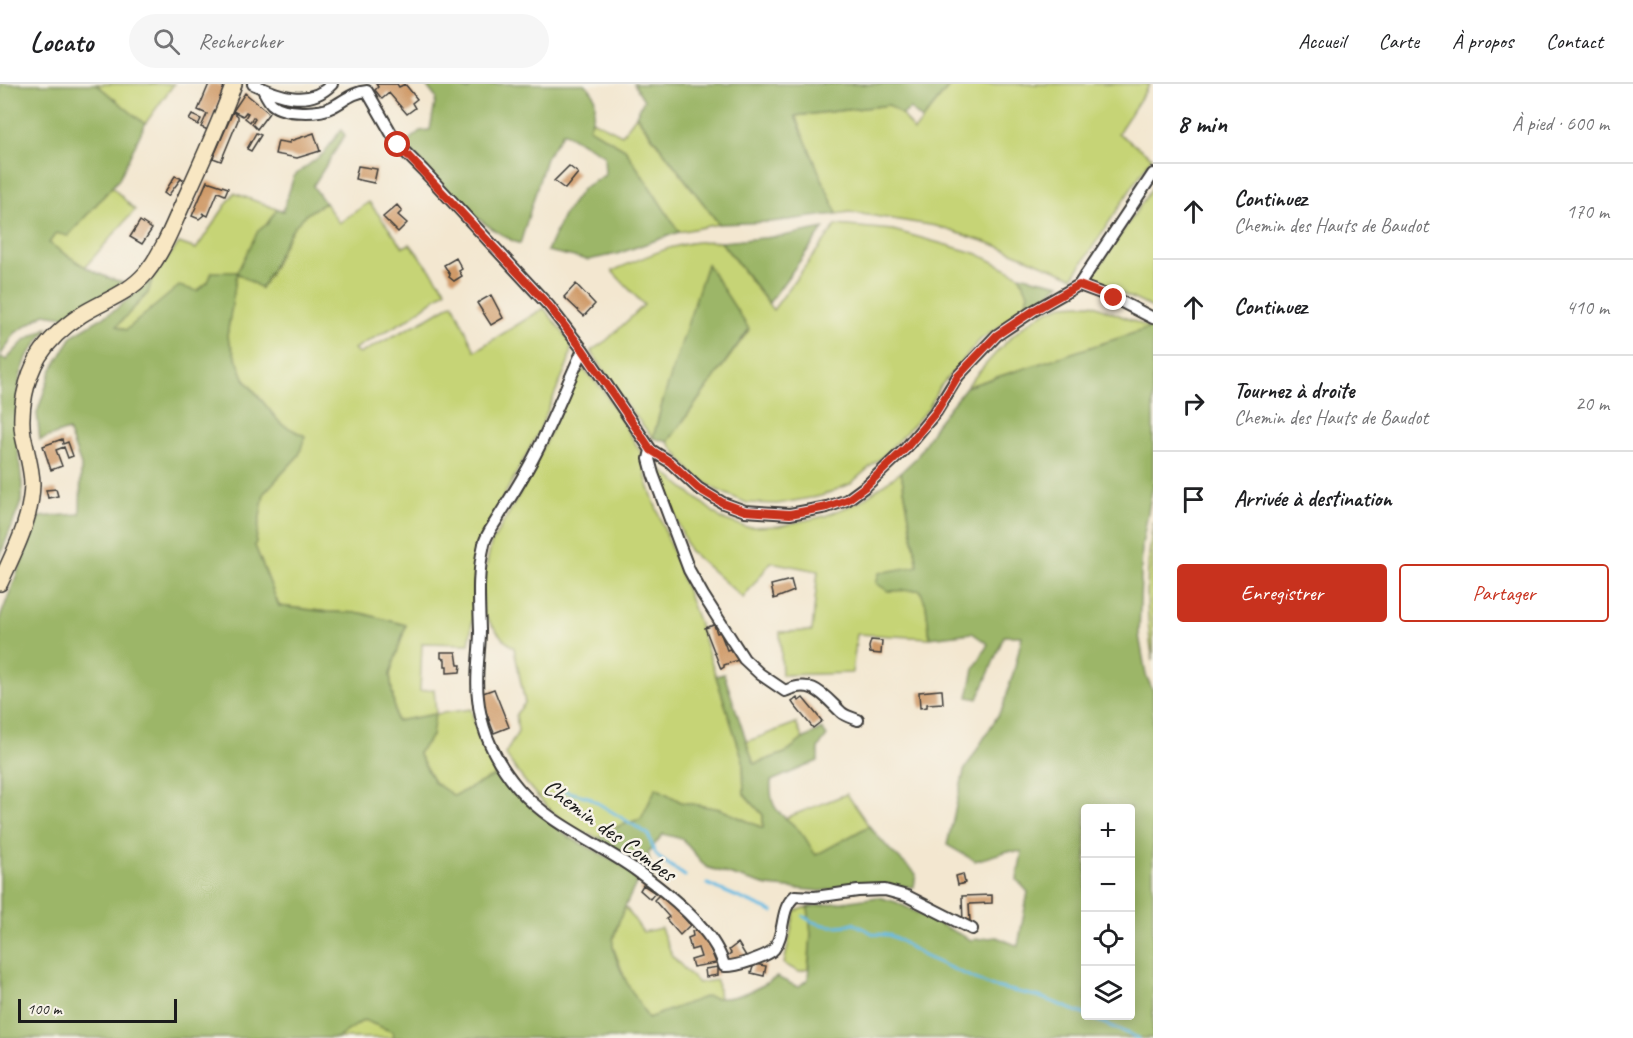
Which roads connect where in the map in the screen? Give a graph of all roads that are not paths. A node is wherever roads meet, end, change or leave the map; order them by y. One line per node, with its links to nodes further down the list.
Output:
1 (234, 84): 10 (street)
2 (332, 84): 3 (street)
3 (257, 86): 4 (street)
4 (364, 88): 8 (street)
5 (1153, 174): 6 (street)
6 (1079, 285): 7 (street); 9 (street)
7 (1153, 318)
8 (583, 350): 9 (street); 12 (street, Chemin des Combes)
9 (651, 450): 11 (street)
10 (0, 583)
11 (858, 720)
12 (972, 930)

